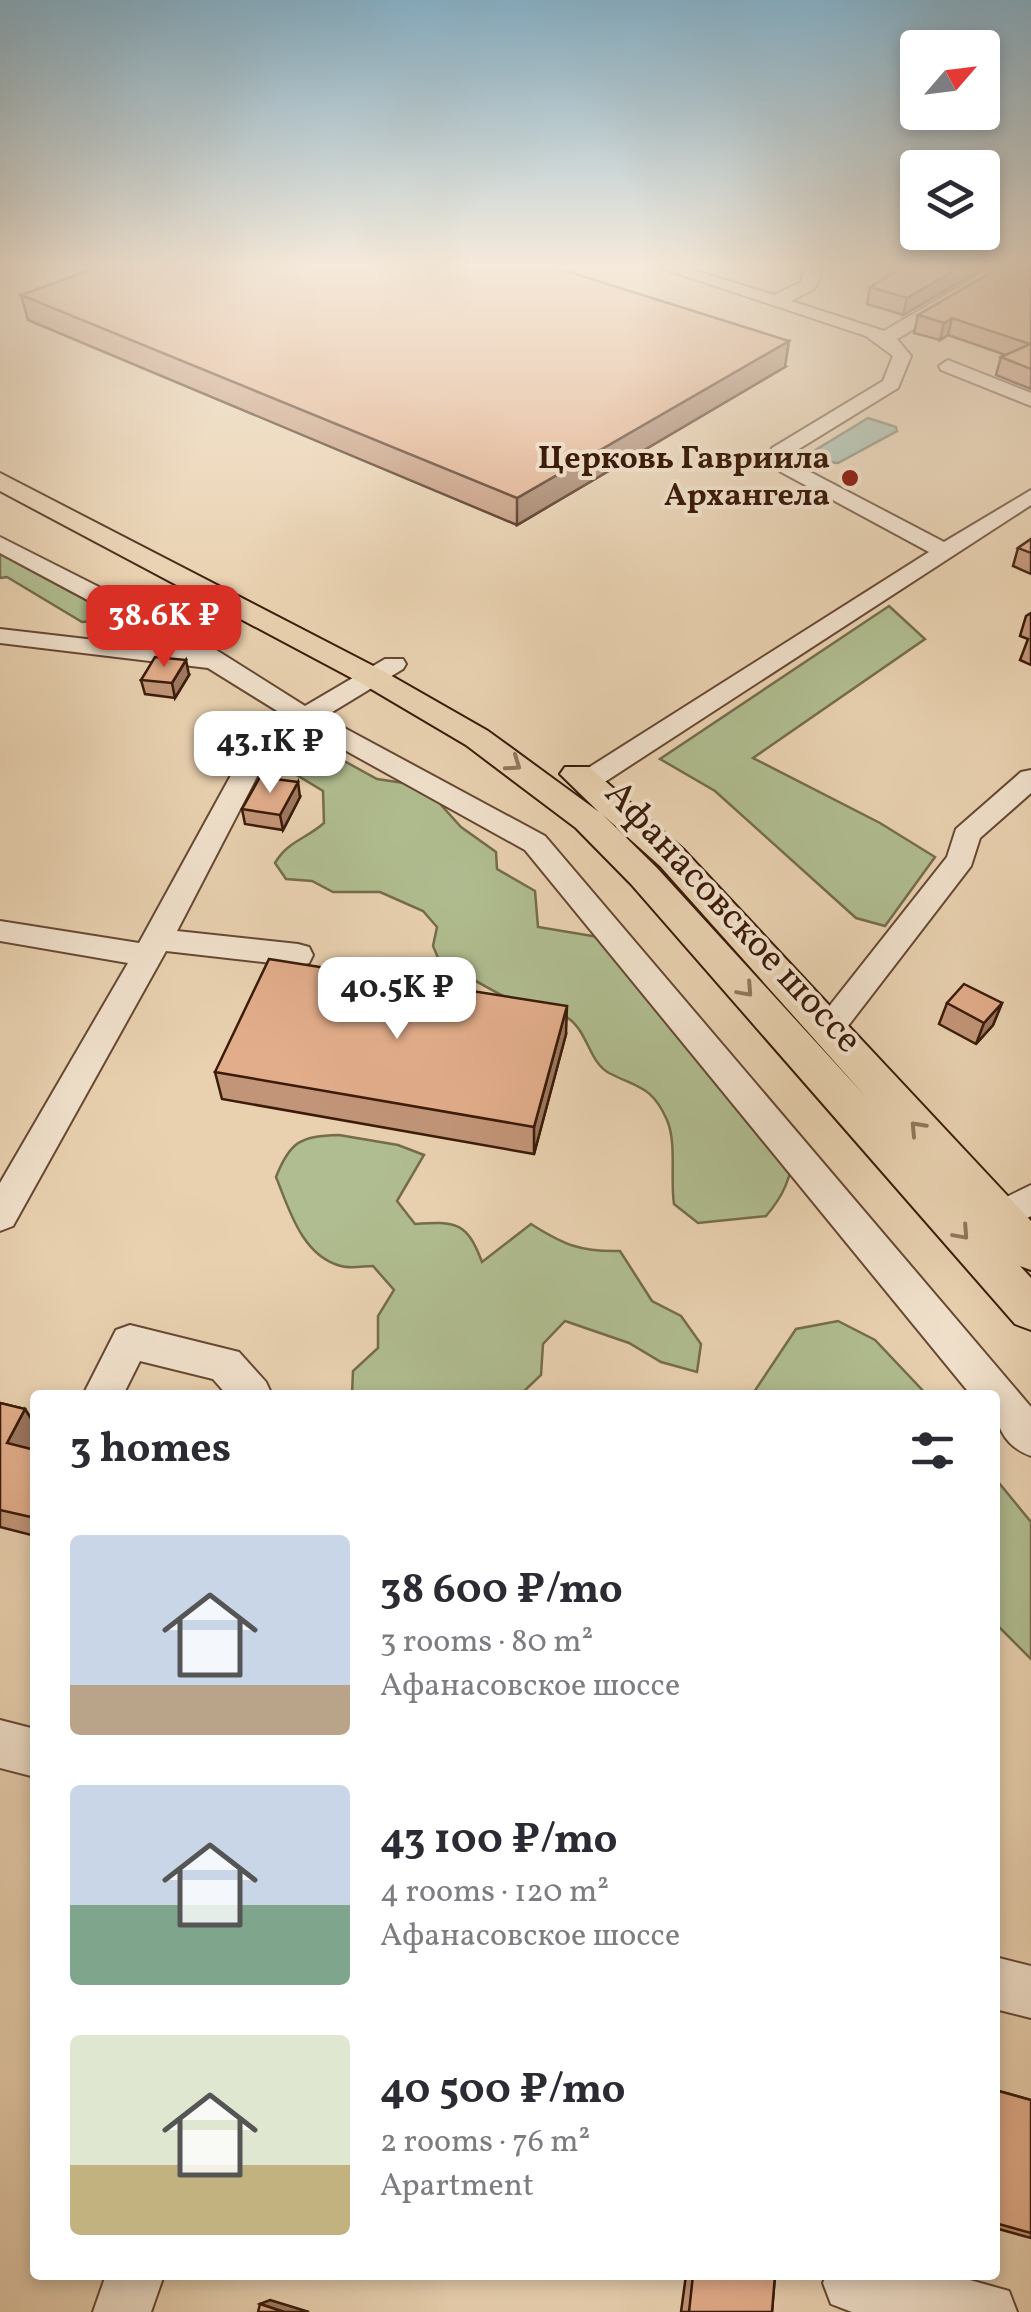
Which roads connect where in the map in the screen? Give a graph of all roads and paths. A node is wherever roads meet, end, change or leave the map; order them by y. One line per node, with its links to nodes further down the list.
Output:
1 (895, 374): 8 (street)
2 (967, 374): 3 (street)
3 (1031, 400)
4 (0, 463): 11 (main road, Афанасовское шоссе)
5 (0, 480): 11 (main road, Афанасовское шоссе)
6 (1031, 496): 8 (street)
7 (0, 544): 10 (street)
8 (943, 550): 14 (street)
9 (0, 636): 10 (street)
10 (216, 661): 12 (street)
11 (383, 671): 12 (street); 14 (main road, Афанасовское шоссе); 23 (main road, Афанасовское шоссе, one-way to 23)
12 (305, 717): 16 (street); 26 (street)
13 (1031, 778): 18 (street)
14 (587, 781): 18 (main road, Афанасовское шоссе)
15 (0, 931): 16 (street)
16 (152, 946): 17 (street); 20 (street)
17 (298, 955)
18 (827, 1031): 21 (main road, Афанасовское шоссе, one-way to 18)
19 (1031, 1199): 21 (street)
20 (0, 1216)
21 (999, 1217): 22 (main road, Афанасовское шоссе)
22 (1031, 1251)
23 (1031, 1310)
24 (106, 1390): 25 (street)
25 (248, 1390)
26 (992, 1390)
27 (1000, 1400): 28 (street)
28 (1031, 1437)
29 (0, 1744): 30 (street)
30 (30, 1752)
31 (1000, 1984): 32 (street)
32 (1031, 1992)
33 (133, 2280): 35 (street)
34 (852, 2282): 36 (street)
35 (122, 2312)
36 (988, 2312)

